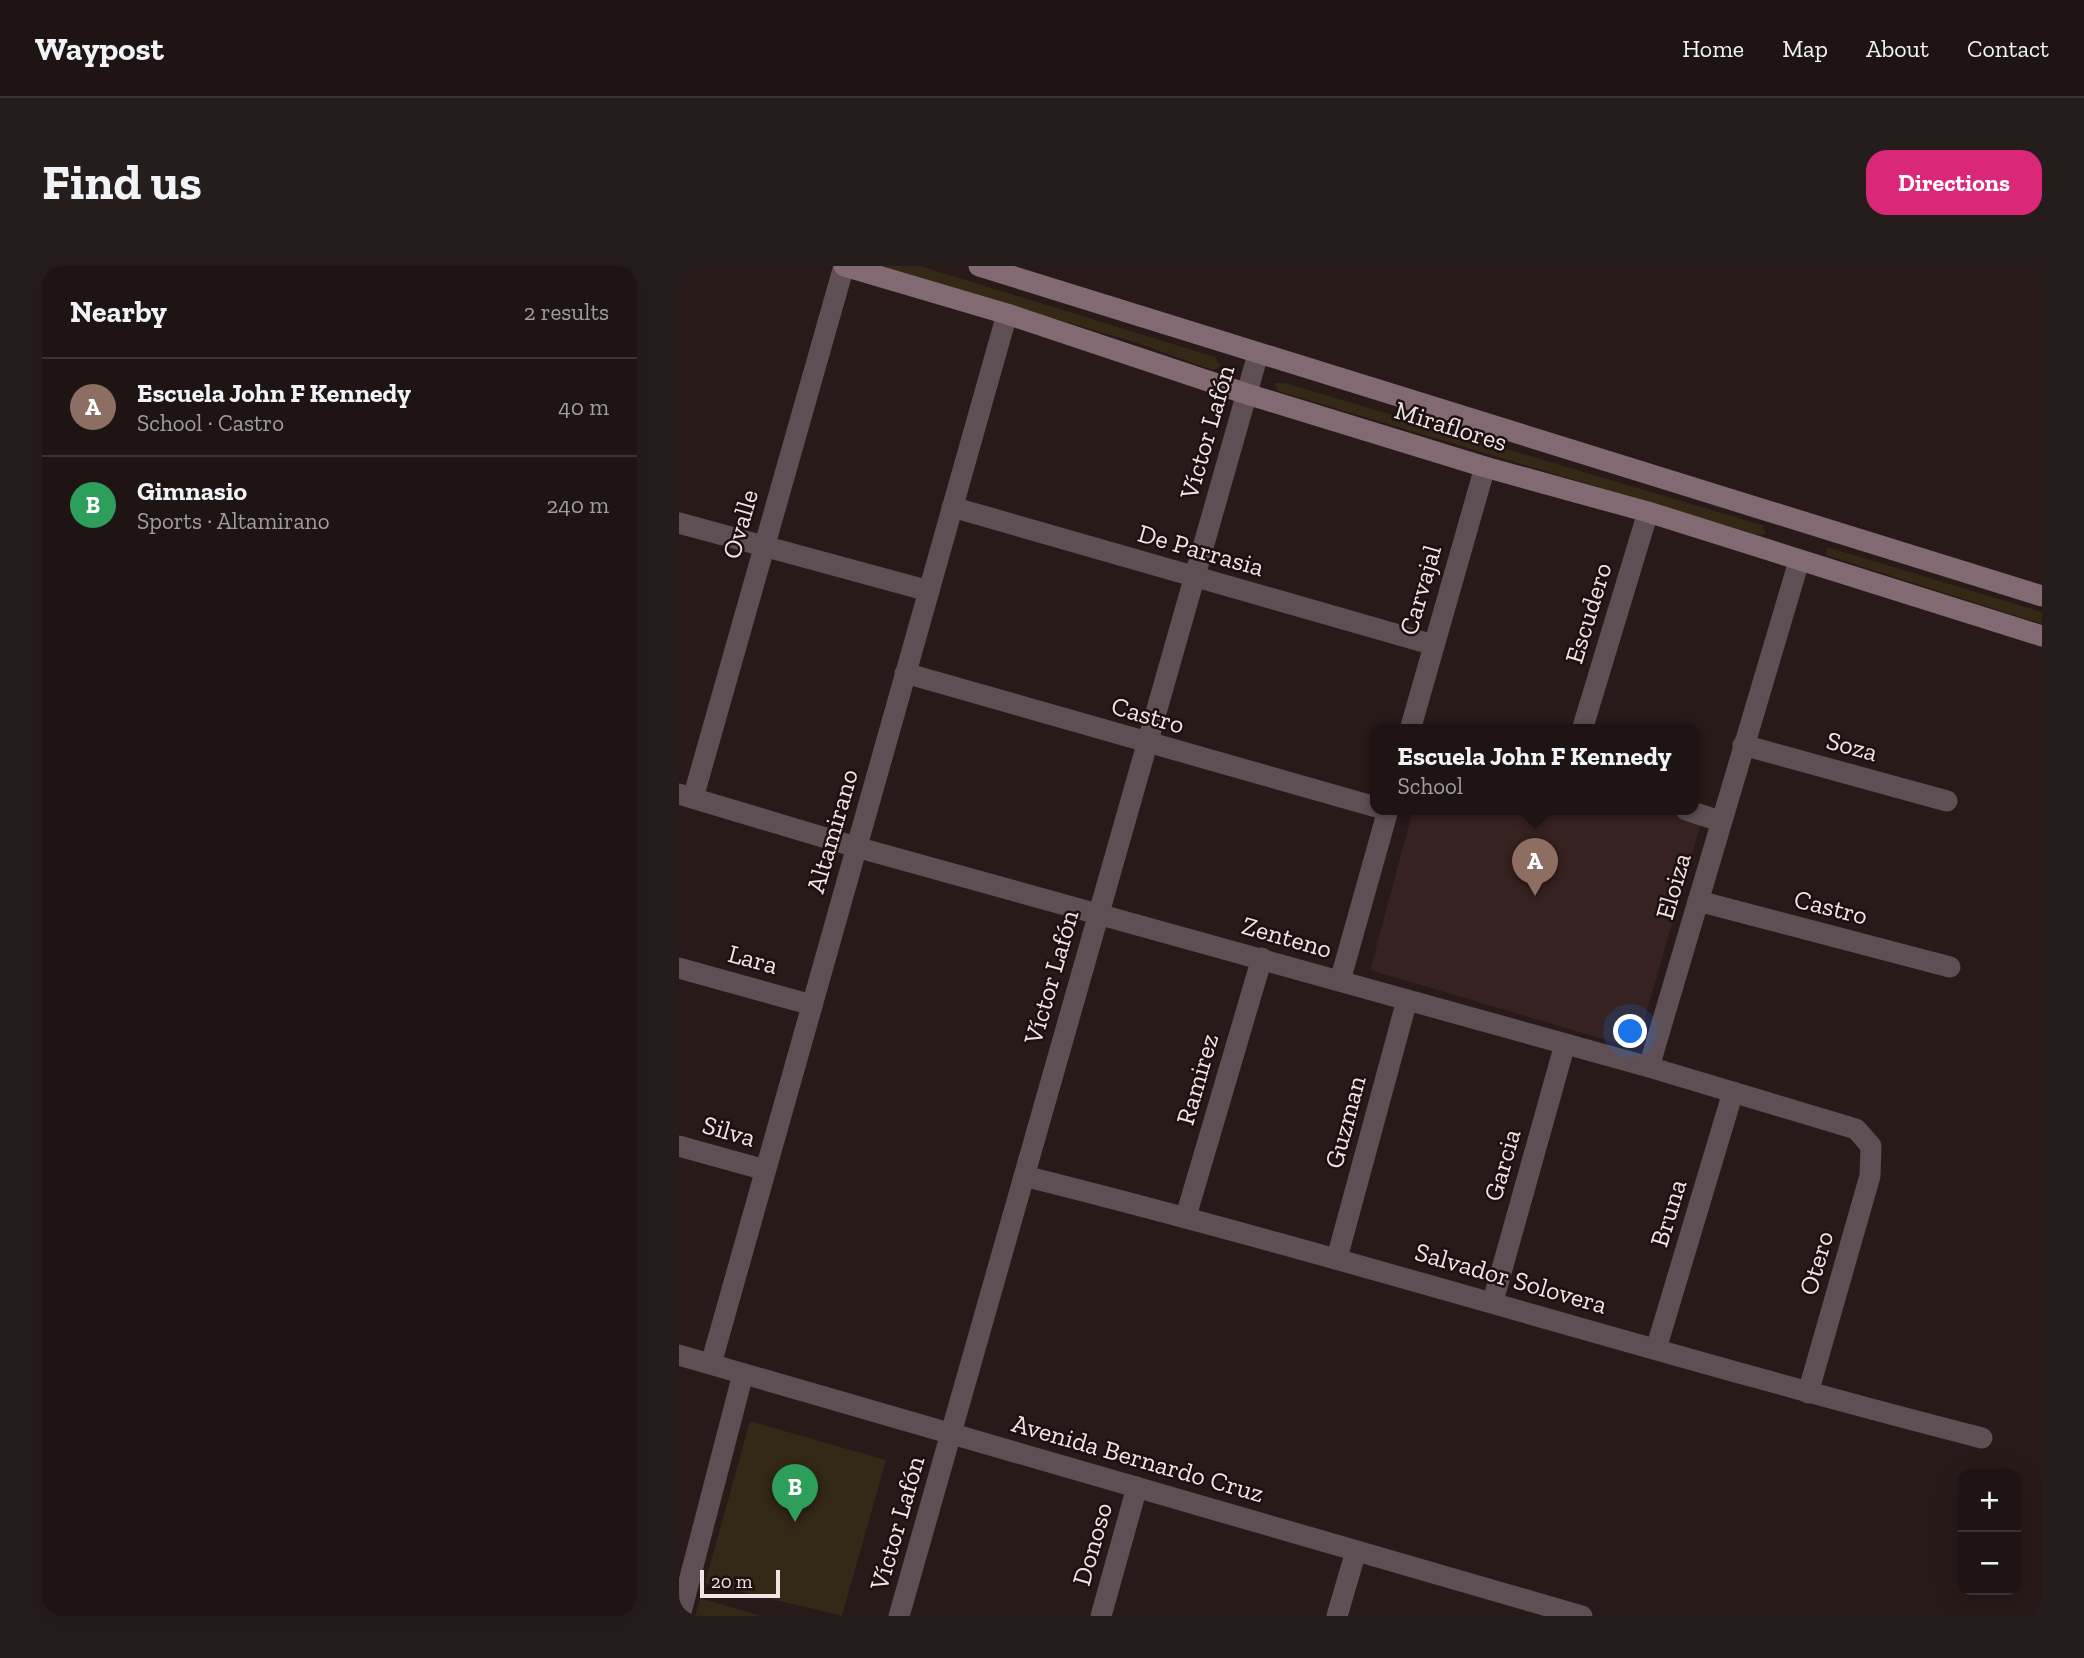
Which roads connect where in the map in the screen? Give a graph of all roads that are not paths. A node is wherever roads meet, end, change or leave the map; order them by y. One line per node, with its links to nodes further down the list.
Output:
1 (844, 266): 3 (main road, Miraflores); 10 (street, Ovalle)
2 (979, 266): 4 (main road, Miraflores)
3 (1007, 314): 5 (main road, Miraflores); 7 (street, Altamirano)
4 (1258, 354): 5 (street, Víctor Lafón); 14 (main road, Miraflores)
5 (1247, 394): 6 (main road, Miraflores); 12 (street, Víctor Lafón)
6 (1485, 467): 8 (main road, Miraflores); 16 (street, Carvajal)
7 (952, 507): 12 (street, De Parrasia); 13 (street, Altamirano)
8 (1647, 512): 11 (main road, Miraflores); 19 (street, Escudero)
9 (679, 523): 10 (street)
10 (763, 545): 13 (street); 22 (street, Ovalle)
11 (1800, 561): 15 (main road, Miraflores); 21 (street, Eloiza)
12 (1194, 577): 16 (street, De Parrasia); 20 (street, Víctor Lafón)
13 (929, 591): 17 (street, Altamirano)
14 (2042, 596)
15 (2042, 636)
16 (1434, 645): 18 (street, Carvajal)
17 (905, 673): 20 (street, Castro); 28 (street, Altamirano)
18 (1412, 724)
19 (1584, 724)
20 (1147, 744): 24 (street, Castro); 30 (street, Víctor Lafón)
21 (1743, 745): 23 (street, Soza); 27 (street, Eloiza)
22 (686, 796): 28 (street, Zenteno)
23 (1947, 801)
24 (1370, 805)
25 (1699, 814): 27 (street)
26 (1386, 815): 34 (street)
27 (1720, 821): 29 (street, Eloiza)
28 (856, 848): 30 (street, Zenteno); 36 (street, Altamirano)
29 (1698, 901): 32 (street, Castro); 38 (street, Eloiza)
30 (1098, 915): 31 (street, Zenteno); 43 (street, Víctor Lafón)
31 (1262, 958): 34 (street, Zenteno); 44 (street, Ramirez)
32 (1950, 967)
33 (679, 968): 36 (street, Lara)
34 (1340, 981): 35 (street, Zenteno)
35 (1406, 1000): 37 (street, Zenteno); 45 (street, Guzman)
36 (812, 1005): 42 (street, Altamirano)
37 (1565, 1044): 38 (street, Zenteno); 46 (street, Garcia)
38 (1649, 1067): 39 (street, Zenteno)
39 (1733, 1092): 41 (street, Zenteno); 47 (street, Bruna)
40 (679, 1146): 42 (street, Silva)
41 (1871, 1146): 51 (street, Otero)
42 (765, 1170): 49 (street, Altamirano)
43 (1024, 1176): 44 (street, Salvador Solovera); 52 (street, Víctor Lafón)
44 (1186, 1216): 45 (street, Salvador Solovera)
45 (1336, 1258): 46 (street, Salvador Solovera)
46 (1493, 1301): 47 (street, Salvador Solovera)
47 (1657, 1349): 51 (street, Salvador Solovera)
48 (679, 1355): 49 (street, Avenida Bernardo Cruz)
49 (711, 1364): 50 (street, Avenida Bernardo Cruz)
50 (743, 1374): 52 (street, Avenida Bernardo Cruz); 56 (street)
51 (1808, 1394): 53 (street, Salvador Solovera)
52 (951, 1433): 54 (street, Avenida Bernardo Cruz); 57 (street, Víctor Lafón)
53 (1982, 1438)
54 (1137, 1487): 55 (street, Avenida Bernardo Cruz); 58 (street, Donoso)
55 (1356, 1551): 59 (street); 60 (street, Avenida Bernardo Cruz)
56 (682, 1602)
57 (899, 1616)
58 (1101, 1616)
59 (1338, 1616)
60 (1582, 1616)

